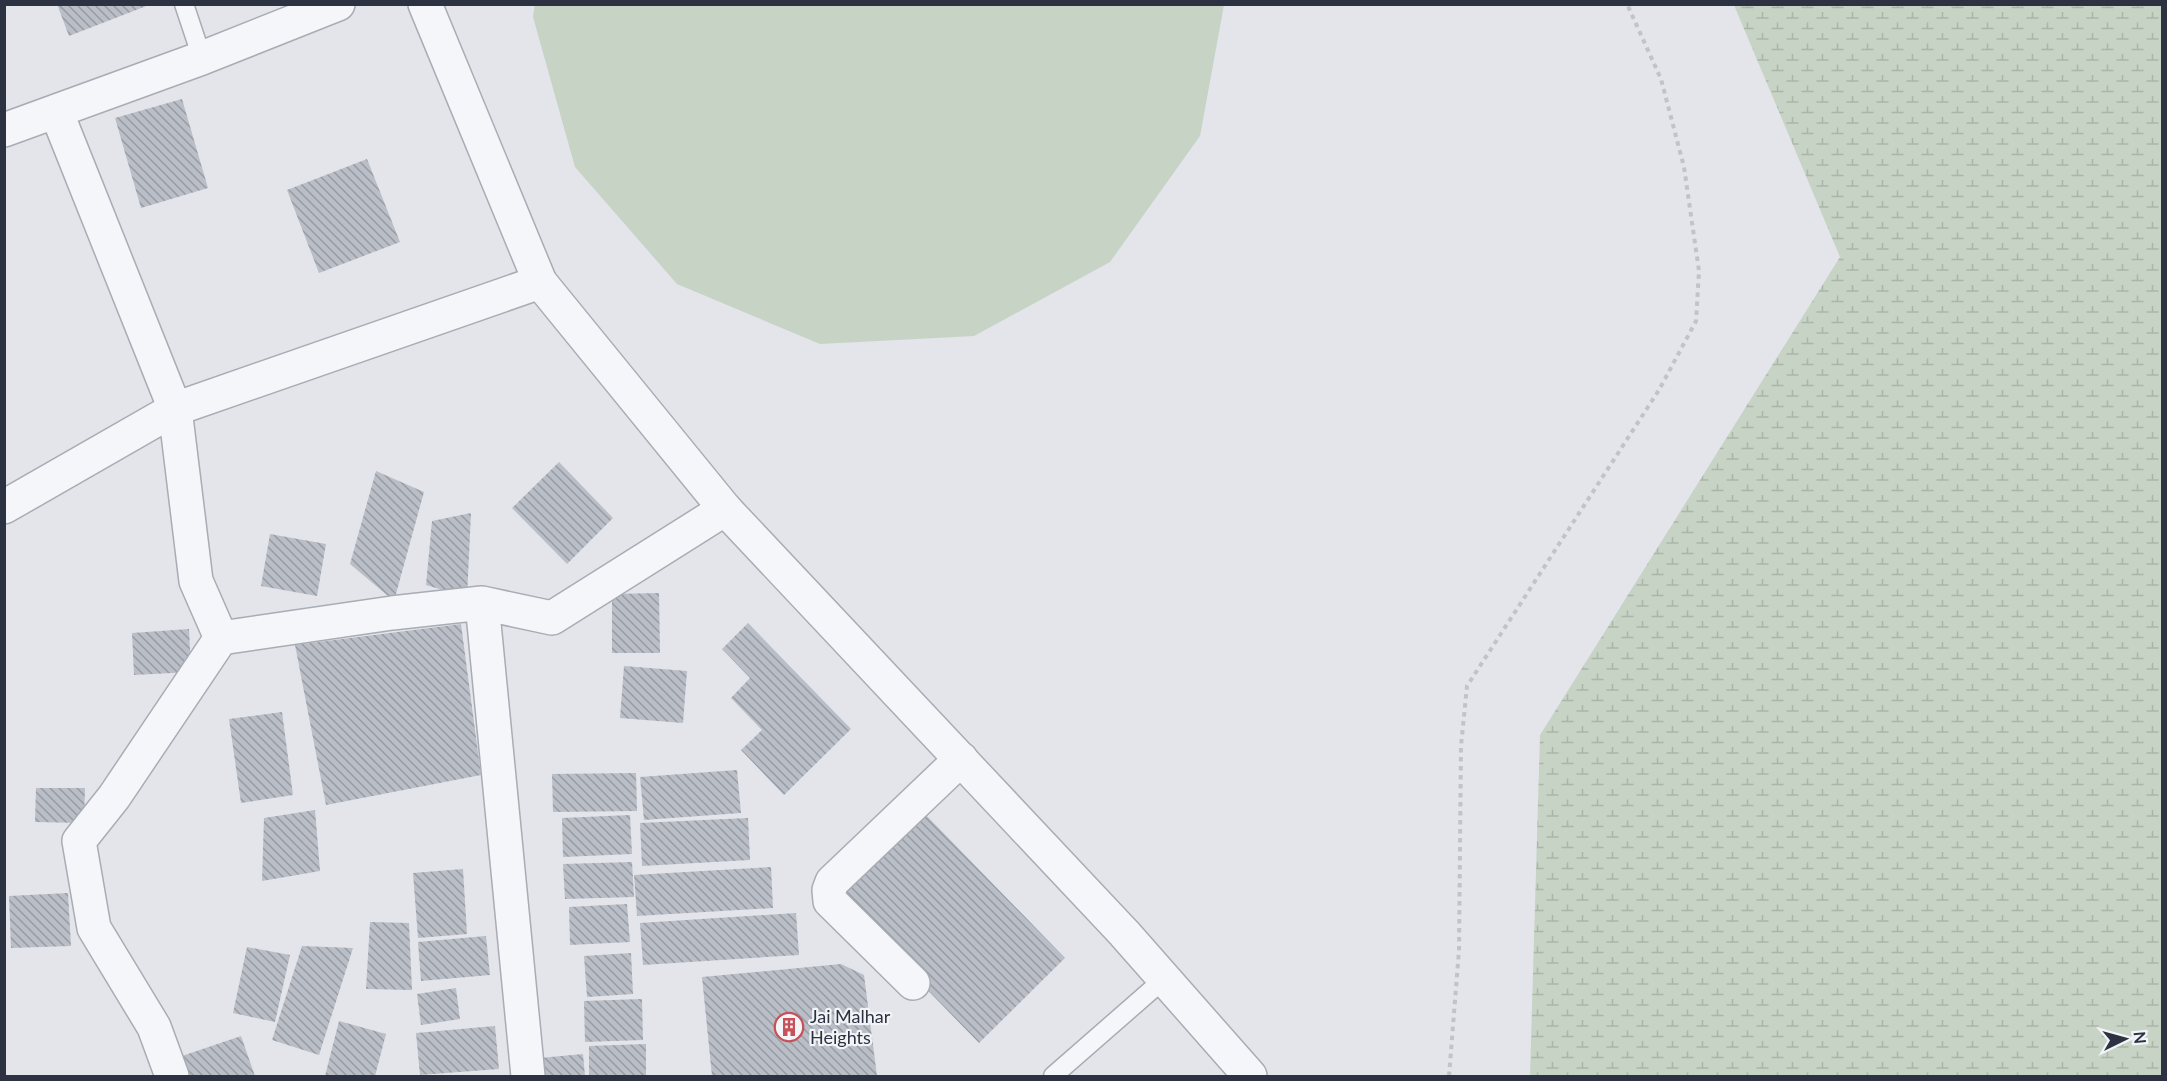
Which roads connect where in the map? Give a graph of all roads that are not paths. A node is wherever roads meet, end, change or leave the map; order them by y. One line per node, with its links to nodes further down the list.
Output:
1 (184, 4): 4 (lane)
2 (338, 4): 4 (street)
3 (425, 4): 7 (street)
4 (202, 58): 5 (street)
5 (56, 111): 6 (street); 8 (street)
6 (4, 130)
7 (540, 282): 8 (street); 10 (street)
8 (176, 410): 9 (street); 12 (street)
9 (4, 507)
10 (725, 508): 11 (street); 13 (street)
11 (482, 603): 12 (street); 17 (street)
12 (221, 638): 16 (street)
13 (961, 759): 14 (street); 15 (street)
14 (1164, 979): 18 (lane); 19 (street)
15 (913, 983)
16 (172, 1077)
17 (528, 1077)
18 (1053, 1077)
19 (1251, 1077)

